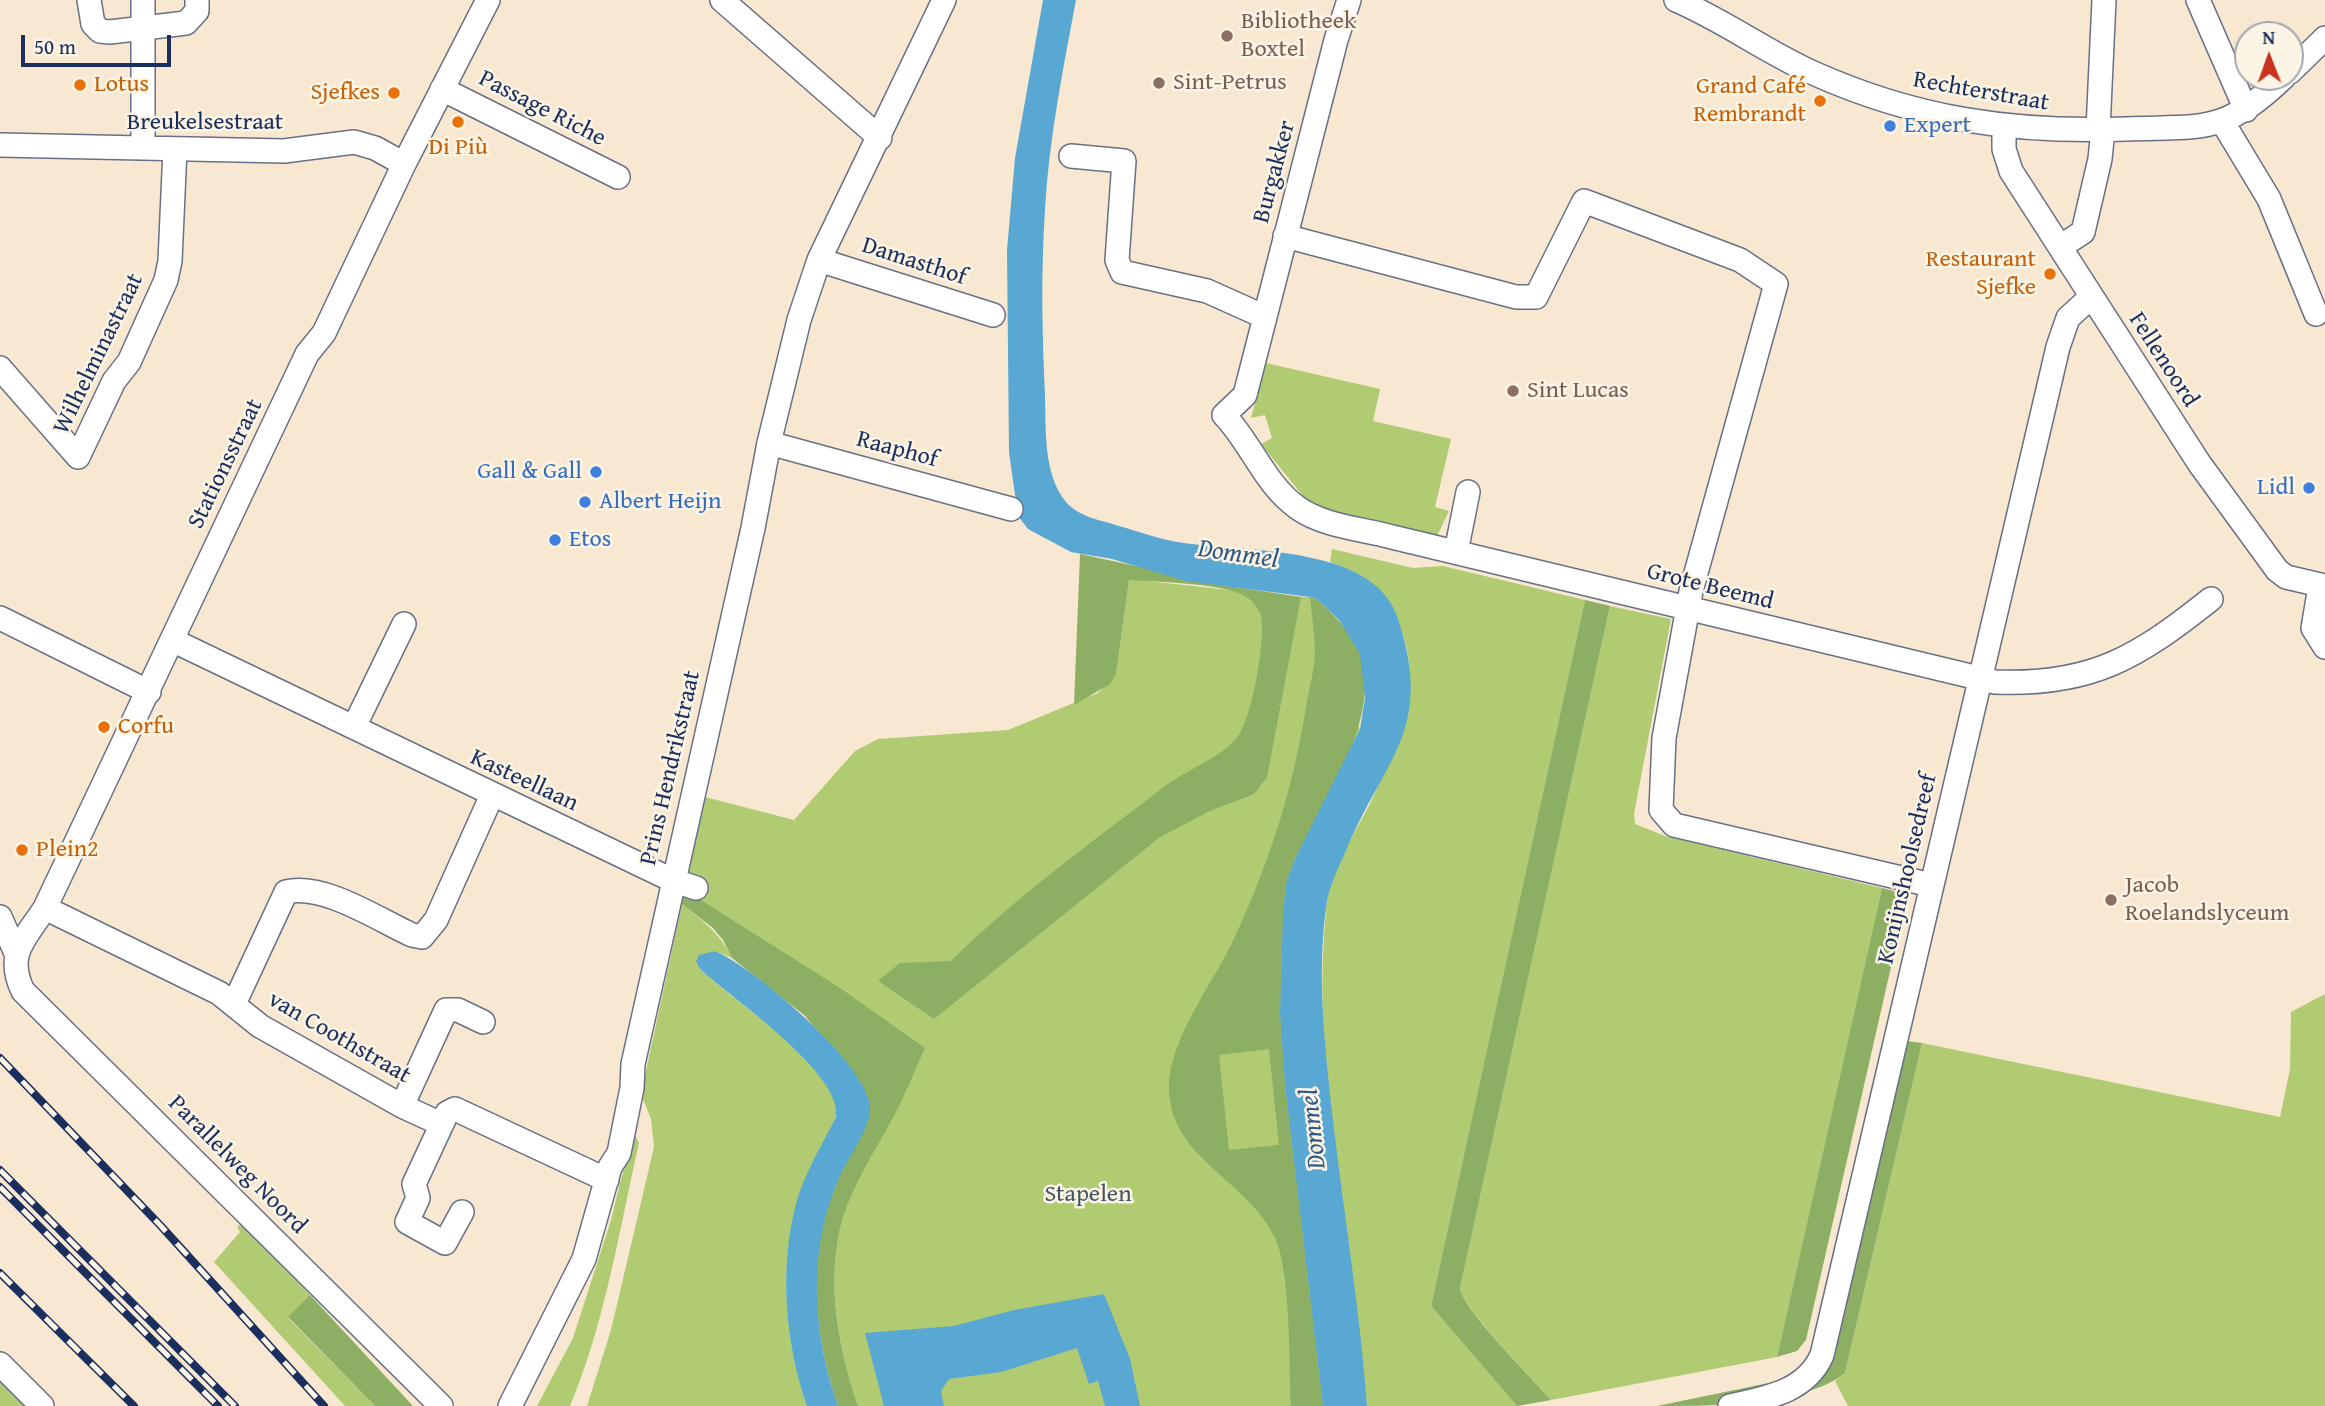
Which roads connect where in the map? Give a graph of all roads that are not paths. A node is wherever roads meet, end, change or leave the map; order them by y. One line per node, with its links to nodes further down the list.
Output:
1 (89, 0): 11 (street)
2 (143, 0): 11 (street)
3 (197, 0): 11 (street)
4 (488, 0): 14 (street, Stationsstraat)
5 (722, 0): 20 (street)
6 (1349, 0): 27 (street, Burgakker)
7 (1676, 0): 18 (street, Rechterstraat)
8 (2104, 0): 19 (street)
9 (2199, 0): 16 (street)
10 (941, 7): 20 (street, Prins Hendrikstraat)
11 (145, 28): 22 (street)
12 (2325, 38): 13 (street)
13 (2304, 58)
14 (442, 89): 25 (street, Stationsstraat); 26 (street, Passage Riche)
15 (2268, 91): 16 (street, Rechterstraat)
16 (2246, 110): 17 (street, Rechterstraat)
17 (2222, 121): 19 (street, Rechterstraat); 31 (street)
18 (2004, 127): 19 (street, Rechterstraat); 28 (street, Fellenoord)
19 (2100, 130): 28 (street)
20 (880, 138): 29 (street, Prins Hendrikstraat)
21 (0, 145): 22 (street, Breukelsestraat)
22 (143, 148): 23 (street, Breukelsestraat)
23 (175, 149): 25 (street, Breukelsestraat); 34 (street, Wilhelminastraat)
24 (1071, 156): 33 (street)
25 (404, 164): 45 (street, Stationsstraat)
26 (618, 177)
27 (1286, 236): 33 (street, Burgakker); 42 (street)
28 (2060, 247): 30 (street, Fellenoord)
29 (819, 260): 32 (street, Damasthof); 36 (street, Prins Hendrikstraat)
30 (2091, 297): 40 (street, Fellenoord); 47 (street, Konijnshoolsedreef)
31 (2316, 314)
32 (993, 315)
33 (1265, 317): 35 (street, Burgakker)
34 (0, 368)
35 (1223, 415): 39 (street, Grote Beemd)
36 (769, 443): 38 (street, Raaphof); 51 (street, Prins Hendrikstraat)
37 (1468, 492): 39 (street)
38 (1011, 509)
39 (1456, 552): 42 (street, Grote Beemd)
40 (2323, 587): 46 (street, Fellenoord)
41 (2211, 600): 47 (street, Grote Beemd)
42 (1689, 609): 47 (street, Grote Beemd); 52 (street)
43 (0, 618): 48 (street)
44 (404, 624): 49 (street)
45 (172, 640): 48 (street, Stationsstraat); 49 (street, Kasteellaan)
46 (2325, 647)
47 (1979, 679): 52 (street, Konijnshoolsedreef)
48 (149, 692): 54 (street, Stationsstraat)
49 (354, 727): 50 (street, Kasteellaan)
50 (492, 795): 51 (street, Kasteellaan); 57 (street)
51 (672, 880): 53 (street, Kasteellaan); 61 (street, Prins Hendrikstraat)
52 (1931, 885): 67 (street, Konijnshoolsedreef)
53 (696, 888)
54 (45, 908): 56 (street, Stationsstraat); 57 (street, van Coothstraat)
55 (0, 917): 56 (street, Parallelweg Noord)
56 (16, 953): 65 (street, Parallelweg Noord)
57 (234, 1004): 59 (street, van Coothstraat)
58 (483, 1022): 59 (street)
59 (402, 1106): 60 (street, van Coothstraat)
60 (441, 1124): 61 (street); 62 (street)
61 (607, 1180): 66 (street, Prins Hendrikstraat)
62 (462, 1212)
63 (0, 1364): 64 (street)
64 (42, 1406)
65 (441, 1406)
66 (510, 1406)
67 (1730, 1406)

